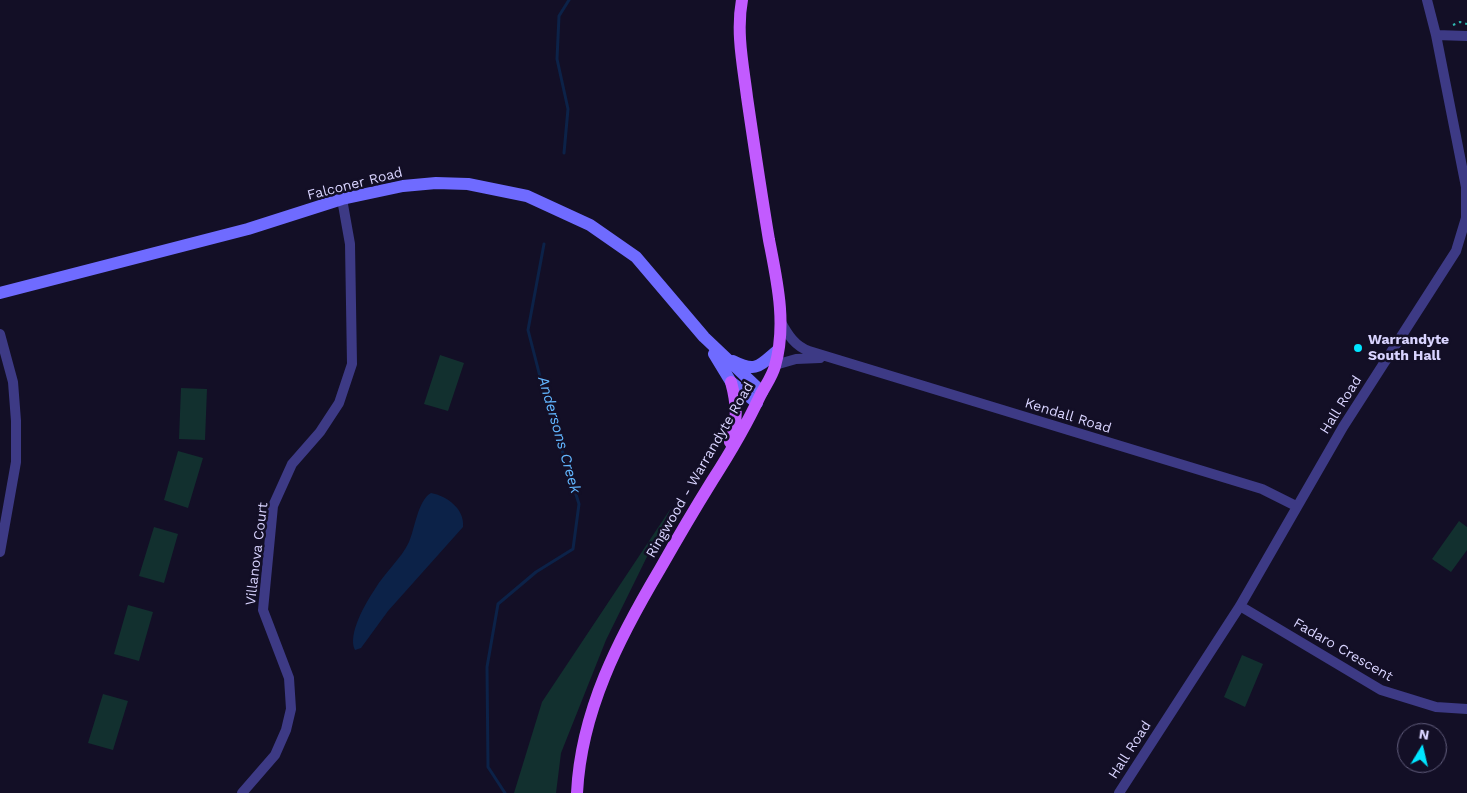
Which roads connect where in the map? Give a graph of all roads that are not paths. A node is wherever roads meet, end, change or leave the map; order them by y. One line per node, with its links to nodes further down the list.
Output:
1 (742, 0): 7 (main road, Ringwood - Warrandyte Road)
2 (1427, 0): 3 (street, Hall Road)
3 (1436, 35): 4 (street); 17 (street, Hall Road)
4 (1467, 36)
5 (342, 200): 6 (main road, Falconer Road); 9 (main road, Falconer Road); 21 (street, Villanova Court)
6 (0, 293)
7 (781, 322): 10 (main road, Ringwood - Warrandyte Road); 12 (street, Kendall Road)
8 (0, 334): 18 (street)
9 (704, 337): 11 (main road, Falconer Road); 14 (main road, Falconer Road)
10 (778, 350): 11 (main road); 13 (main road, Ringwood - Warrandyte Road)
11 (718, 352): 15 (main road, Falconer Road)
12 (829, 358): 13 (street, Kendall Road); 17 (street, Kendall Road)
13 (775, 365): 15 (main road, Ringwood - Warrandyte Road)
14 (731, 382): 15 (main road, Falconer Road); 16 (main road)
15 (760, 398): 16 (main road, Ringwood - Warrandyte Road)
16 (696, 506): 22 (main road, Ringwood - Warrandyte Road)
17 (1296, 506): 19 (street, Hall Road)
18 (0, 552)
19 (1240, 606): 20 (street, Fadaro Crescent); 23 (street, Hall Road)
20 (1467, 708)
21 (242, 793)
22 (577, 793)
23 (1119, 793)

